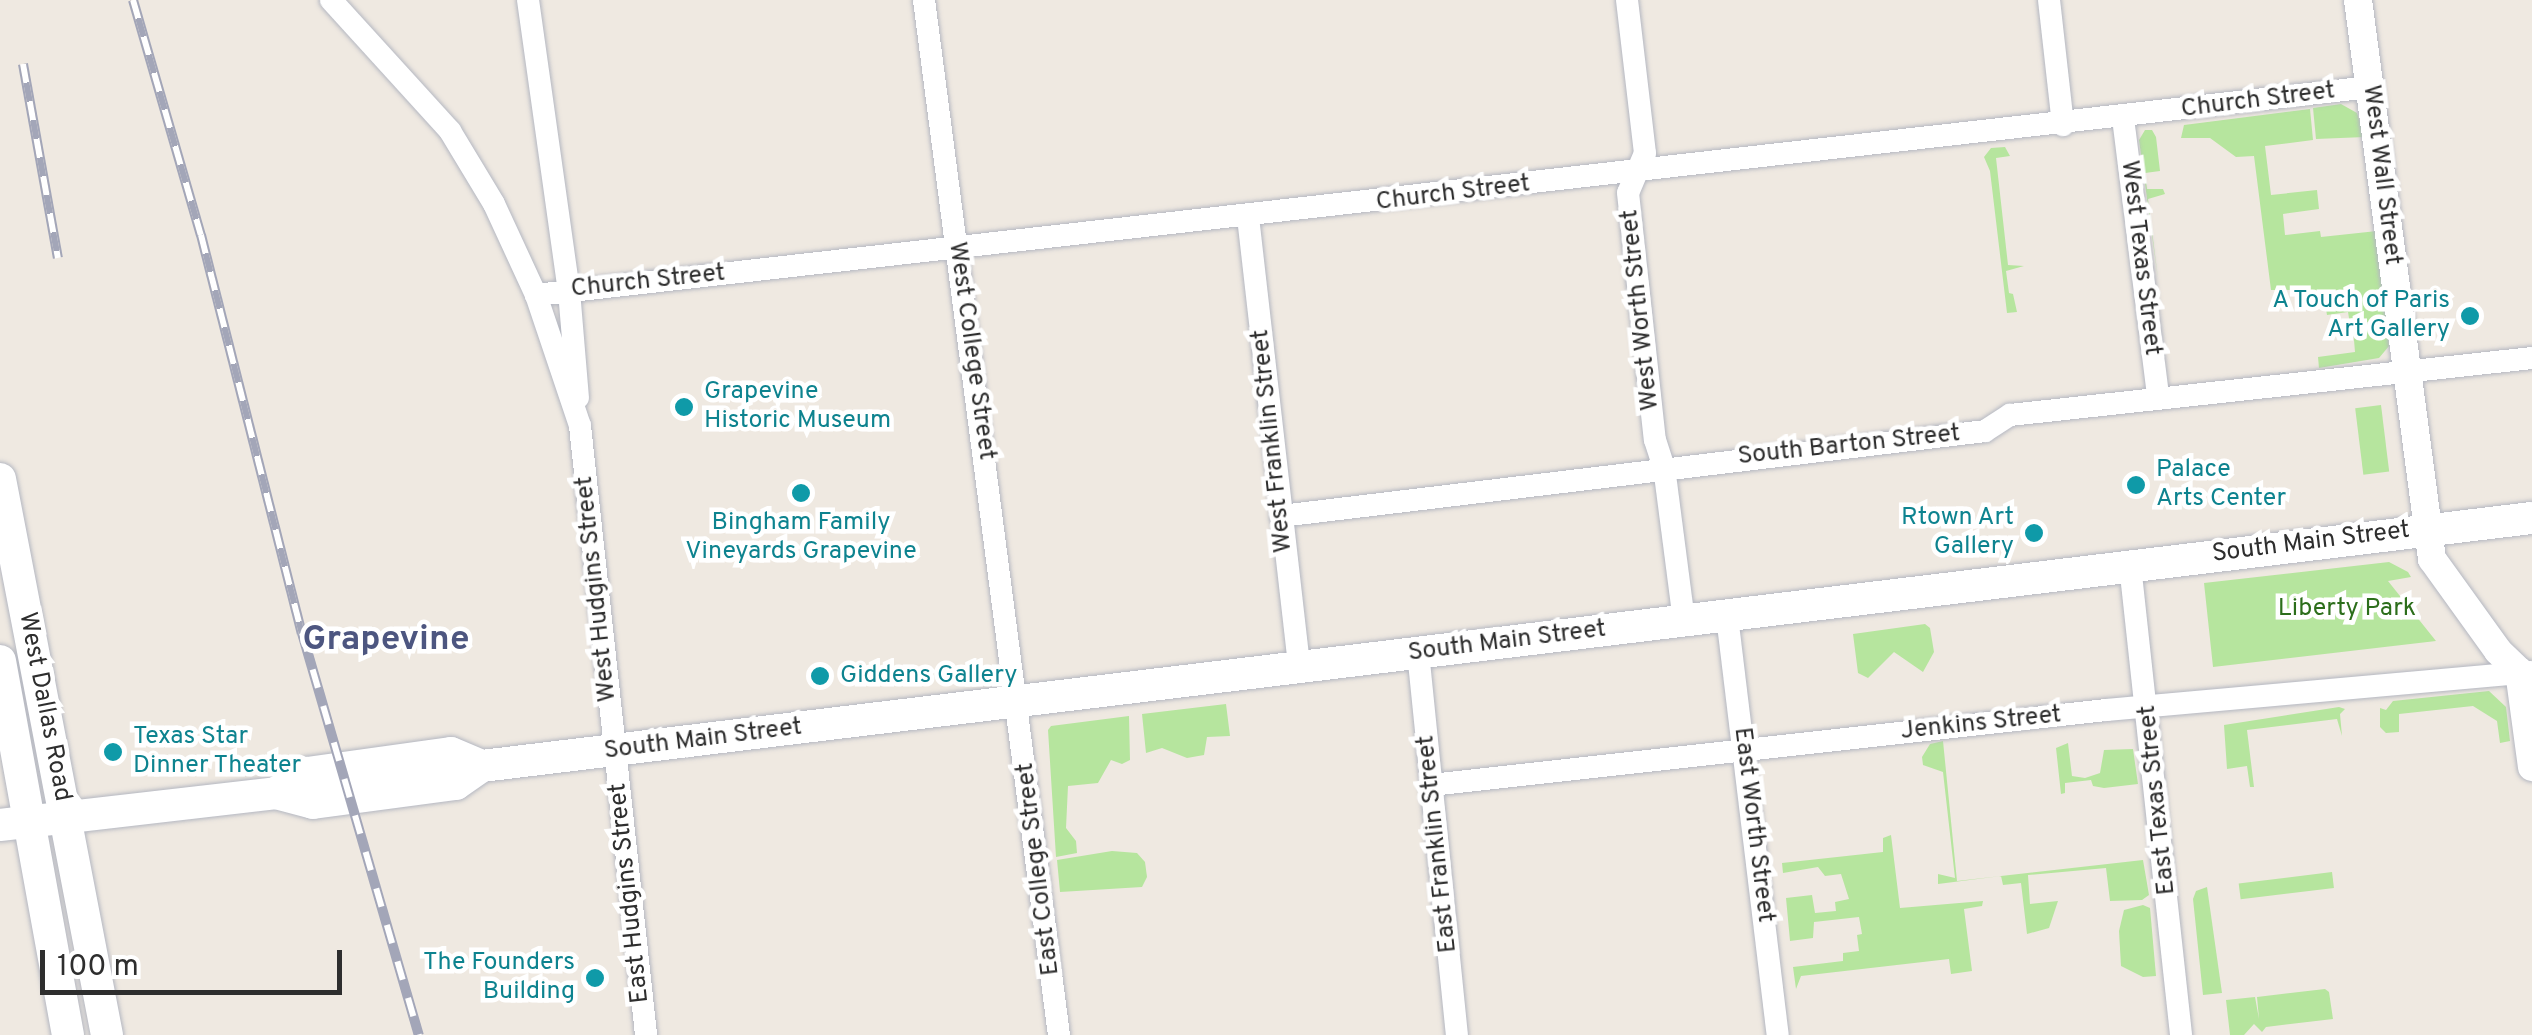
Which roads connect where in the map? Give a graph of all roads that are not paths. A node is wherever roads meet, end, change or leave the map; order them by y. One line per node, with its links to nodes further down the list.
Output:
1 (330, 0): 14 (street, West Hudgins Street)
2 (528, 0): 13 (street, West Hudgins Street)
3 (924, 0): 12 (street, West College Street)
4 (1627, 0): 10 (street, West Worth Street)
5 (2049, 0): 9 (street)
6 (2358, 0): 7 (street, West Wall Street)
7 (2370, 87): 8 (street, Church Street); 16 (street, West Wall Street)
8 (2123, 118): 9 (street, Church Street); 17 (street, West Texas Street)
9 (2063, 125): 10 (street, Church Street)
10 (1636, 173): 11 (street, Church Street); 19 (street, West Worth Street)
11 (1248, 217): 12 (street, Church Street); 21 (street, West Franklin Street)
12 (958, 248): 13 (street, Church Street); 31 (street, West College Street)
13 (569, 291): 14 (street, Church Street); 18 (street, West Hudgins Street)
14 (536, 294): 18 (street, West Hudgins Street)
15 (2532, 358): 16 (street, South Barton Street)
16 (2405, 369): 17 (street, South Barton Street); 23 (street, West Wall Street)
17 (2158, 397): 19 (street, South Barton Street)
18 (580, 426): 33 (street, West Hudgins Street)
19 (1664, 467): 21 (street, South Barton Street); 26 (street, West Worth Street)
20 (0, 478): 37 (main road, West Dallas Road)
21 (1281, 516): 29 (street, West Franklin Street)
22 (2532, 518): 23 (main road, South Main Street)
23 (2430, 529): 24 (main road, South Main Street); 30 (street, West Wall Street)
24 (2130, 565): 25 (main road, South Main Street); 32 (street, East Texas Street)
25 (1727, 616): 26 (main road, South Main Street); 34 (street, East Worth Street)
26 (1684, 621): 27 (main road, South Main Street)
27 (1418, 652): 29 (main road, South Main Street); 36 (street, East Franklin Street)
28 (0, 661): 38 (main road, West Dallas Road)
29 (1299, 666): 31 (main road, South Main Street)
30 (2526, 671): 32 (street, Jenkins Street); 35 (street)
31 (1018, 702): 33 (main road, South Main Street); 42 (street, East College Street)
32 (2149, 706): 34 (street, Jenkins Street); 45 (street, East Texas Street)
33 (615, 751): 37 (main road, South Main Street); 41 (street, East Hudgins Street)
34 (1744, 751): 36 (street, Jenkins Street); 44 (street, East Worth Street)
35 (2532, 767)
36 (1431, 785): 43 (street, East Franklin Street)
37 (65, 818): 38 (main road, South Main Street); 40 (main road, West Dallas Road)
38 (15, 824): 39 (main road, West Dallas Road)
39 (68, 1035)
40 (106, 1035)
41 (646, 1035)
42 (1059, 1035)
43 (1457, 1035)
44 (1778, 1035)
45 (2181, 1035)

